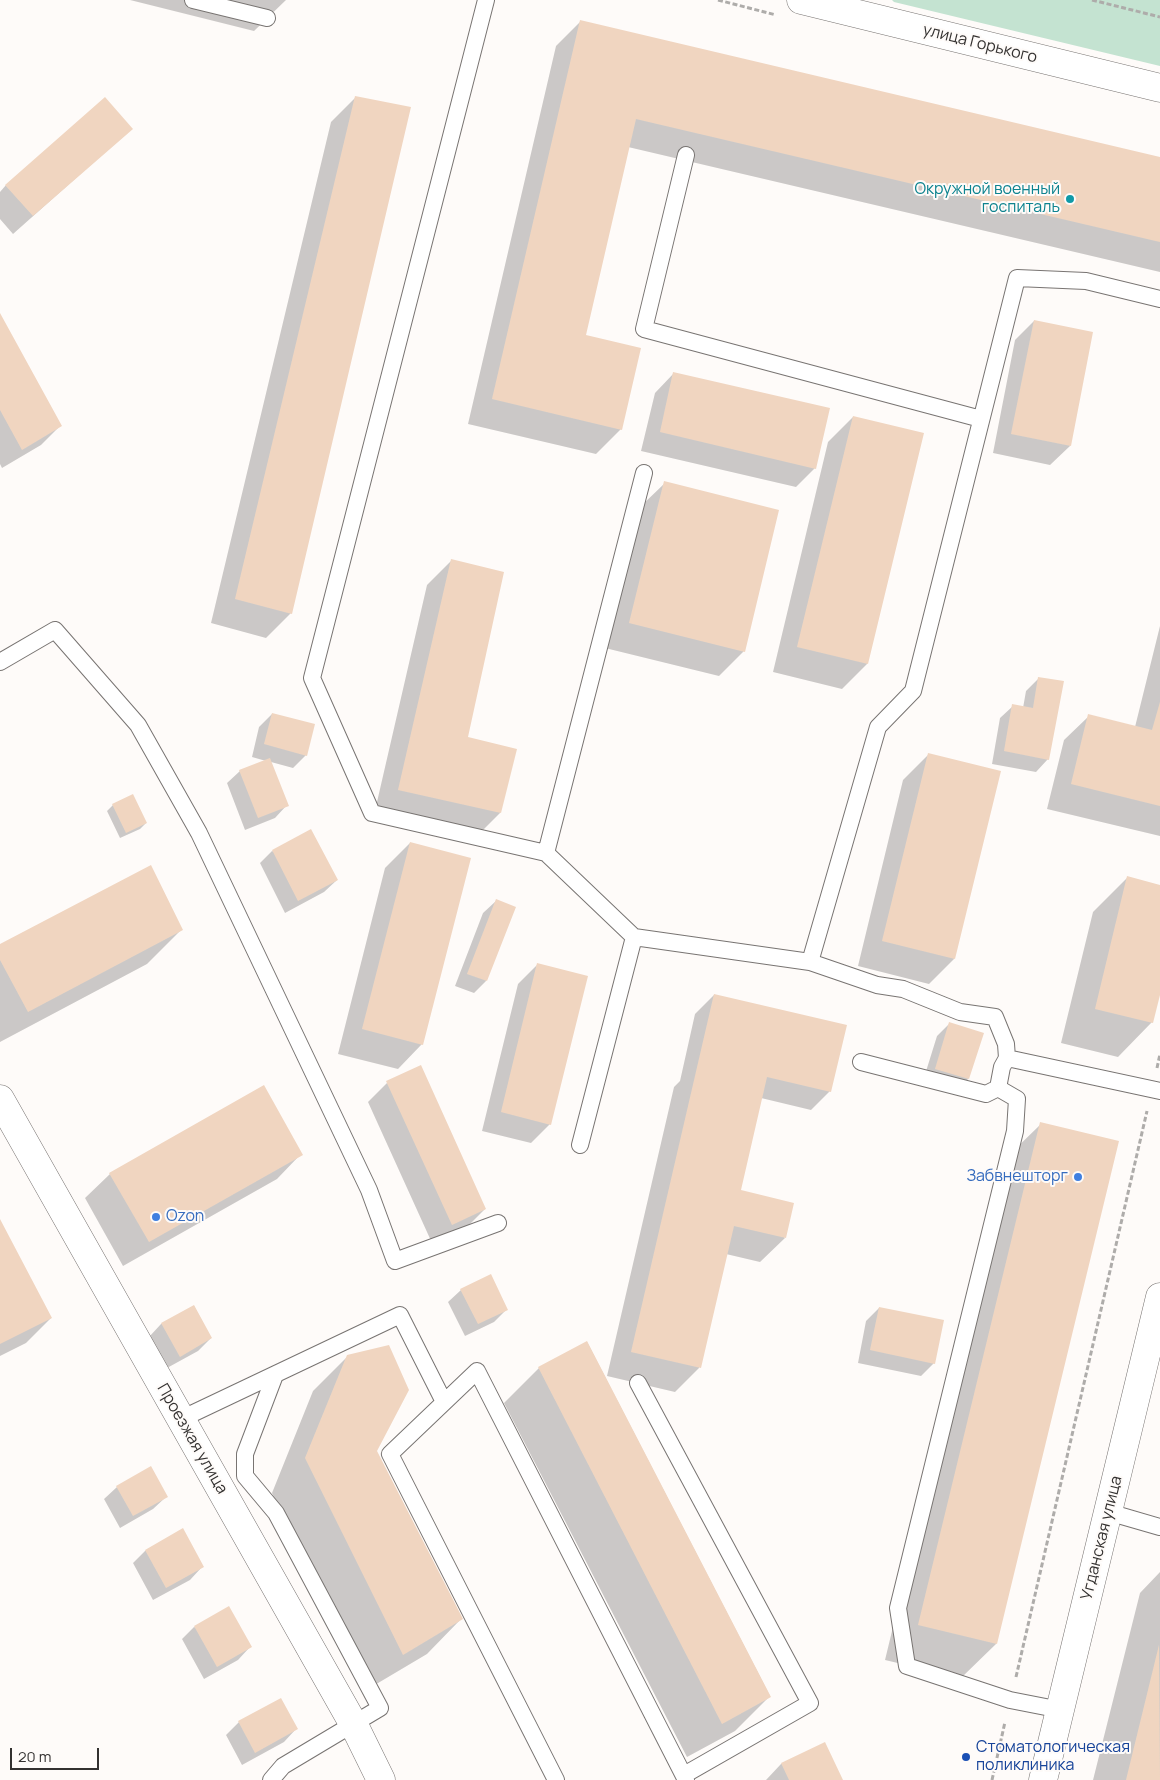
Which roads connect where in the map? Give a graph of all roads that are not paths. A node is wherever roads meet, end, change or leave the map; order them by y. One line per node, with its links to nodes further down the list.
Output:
1 (193, 0): 5 (lane)
2 (486, 0): 12 (lane)
3 (801, 0): 4 (street, улица Горького)
4 (839, 4): 6 (street, улица Горького)
5 (267, 18)
6 (1160, 88)
7 (686, 155): 9 (lane)
8 (1160, 299): 9 (lane)
9 (981, 419): 14 (lane)
10 (644, 474): 12 (lane)
11 (0, 662): 21 (lane)
12 (546, 853): 13 (lane)
13 (634, 937): 14 (lane); 20 (lane)
14 (810, 962): 15 (lane)
15 (1007, 1058): 17 (lane); 18 (lane)
16 (861, 1062): 17 (lane)
17 (998, 1088): 29 (lane)
18 (1156, 1090)
19 (0, 1099): 26 (street, Проезжая улица)
20 (580, 1145)
21 (498, 1223)
22 (1160, 1297): 27 (street, Угданская улица)
23 (275, 1375): 25 (lane); 26 (lane); 30 (lane)
24 (638, 1383): 31 (lane)
25 (444, 1402): 31 (lane); 34 (lane)
26 (181, 1419): 30 (street, Проезжая улица)
27 (1108, 1512): 28 (lane); 29 (street, Угданская улица)
28 (1160, 1526)
29 (1061, 1710): 35 (street, Угданская улица)
30 (354, 1725): 32 (lane); 33 (street, Проезжая улица)
31 (685, 1778)
32 (271, 1780)
33 (381, 1780)
34 (556, 1780)
35 (1043, 1780)

